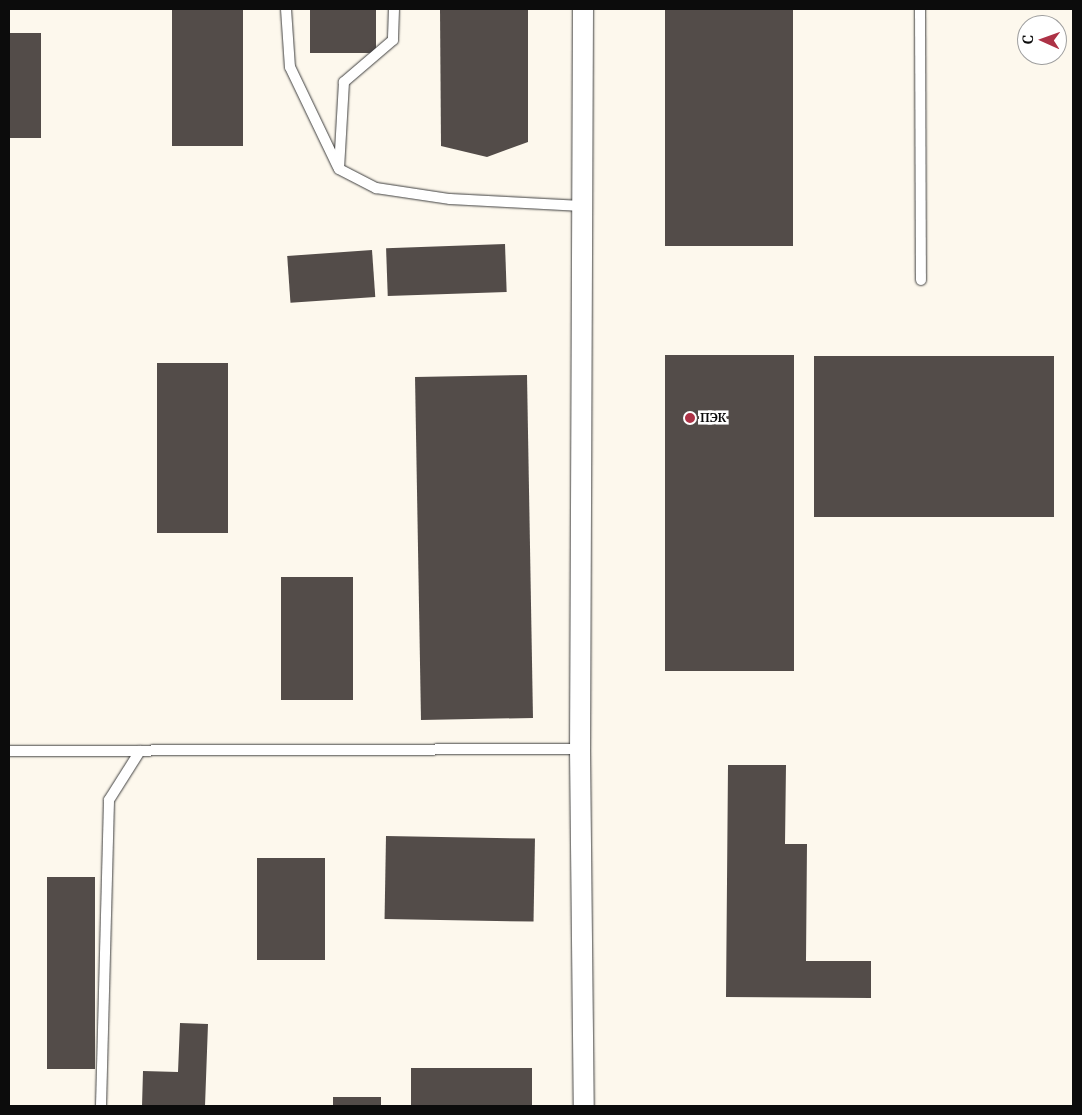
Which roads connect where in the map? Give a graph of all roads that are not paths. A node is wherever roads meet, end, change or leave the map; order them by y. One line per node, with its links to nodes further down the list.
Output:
1 (286, 9): 5 (lane)
2 (394, 9): 5 (lane)
3 (583, 9): 6 (street)
4 (920, 9): 7 (lane)
5 (339, 169): 6 (lane)
6 (582, 206): 8 (street)
7 (921, 280)
8 (580, 750): 10 (lane); 12 (street)
9 (9, 751): 10 (lane)
10 (140, 751): 11 (lane)
11 (101, 1106)
12 (584, 1106)

